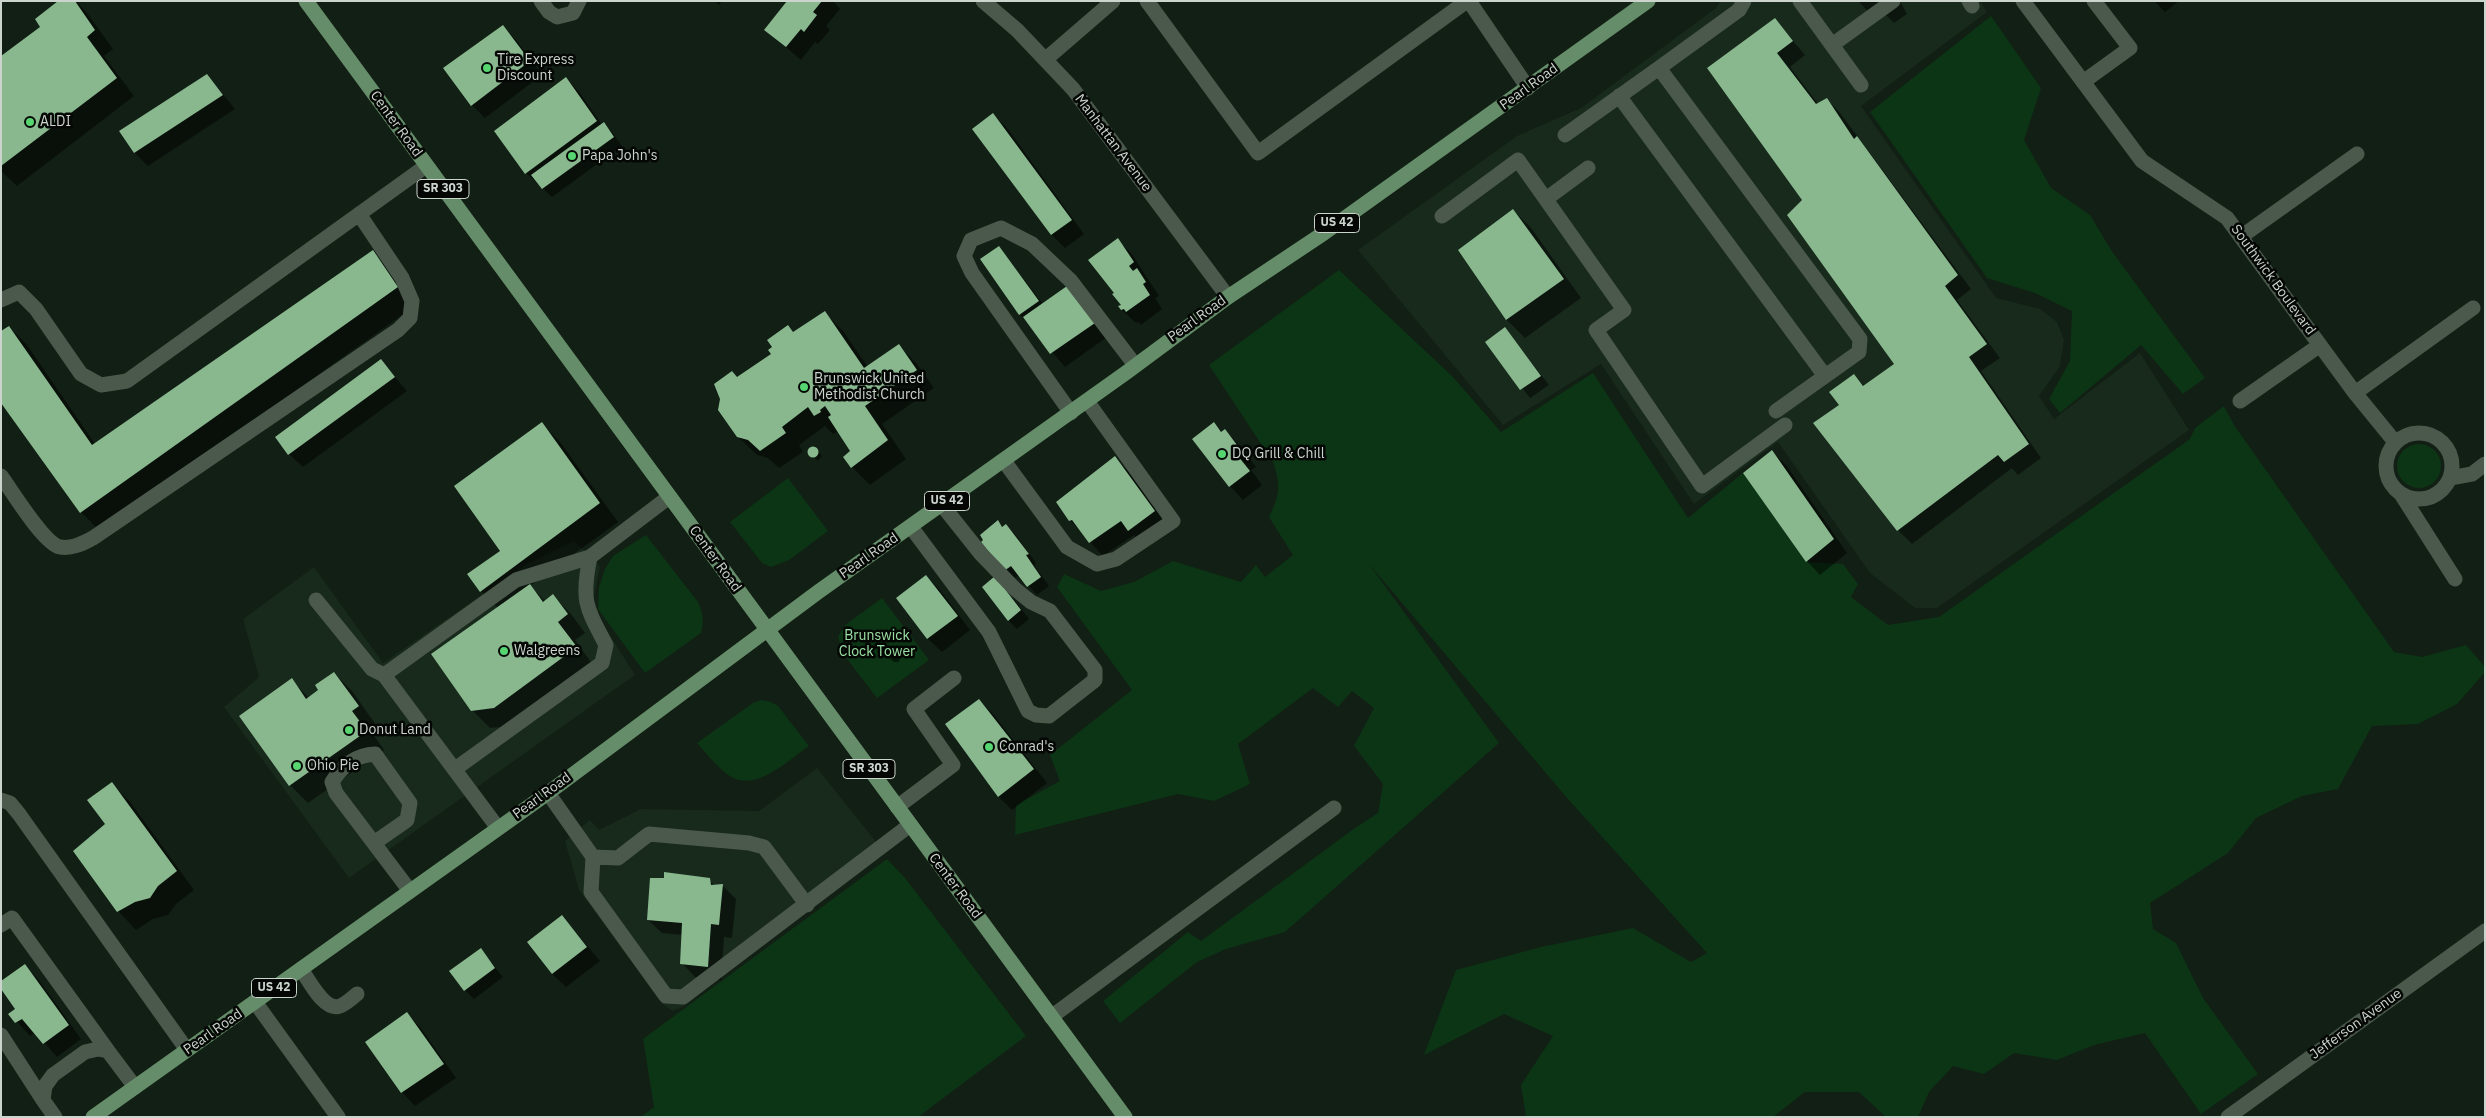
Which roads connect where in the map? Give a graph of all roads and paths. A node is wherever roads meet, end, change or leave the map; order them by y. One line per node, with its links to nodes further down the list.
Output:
1 (306, 1): 24 (main road, Center Road / SR 303)
2 (541, 1): 3 (street)
3 (579, 1)
4 (983, 1): 16 (street, Manhattan Avenue)
5 (1113, 1): 16 (street)
6 (1148, 1): 7 (street)
7 (1468, 1): 20 (street)
8 (1648, 1): 20 (main road, Pearl Road / US 42)
9 (1744, 1): 17 (street)
10 (1800, 1): 15 (street)
11 (1876, 1): 15 (street)
12 (1893, 1): 15 (street)
13 (2023, 1): 18 (street, Southwick Boulevard)
14 (2094, 1): 18 (street)
15 (1829, 41): 19 (street)
16 (1046, 59): 30 (street, Manhattan Avenue)
17 (1659, 68): 21 (street); 35 (street)
18 (2083, 82): 29 (street, Southwick Boulevard)
19 (1861, 85)
20 (1528, 88): 30 (main road, Pearl Road / US 42)
21 (1619, 96): 22 (street); 35 (street)
22 (1565, 135)
23 (2358, 154): 29 (street)
24 (426, 166): 27 (street); 48 (main road, Center Road / SR 303)
25 (1588, 168): 26 (street)
26 (1546, 199): 28 (street); 41 (street)
27 (359, 214): 31 (street); 45 (street)
28 (1442, 216)
29 (2242, 236): 33 (street, Southwick Boulevard)
30 (1228, 297): 34 (main road, Pearl Road / US 42)
31 (1, 300)
32 (2474, 308): 36 (street)
33 (2320, 345): 36 (street, Southwick Boulevard); 38 (street)
34 (1135, 365): 37 (main road, Pearl Road / US 42); 40 (street)
35 (1825, 376): 39 (street)
36 (2355, 393): 42 (street, Southwick Boulevard)
37 (1086, 401): 40 (main road, Pearl Road / US 42); 43 (street)
38 (2240, 401)
39 (1776, 412)
40 (1071, 413): 43 (main road, Pearl Road / US 42)
41 (1785, 424)
42 (2395, 442): 46 (street); 47 (street)
43 (1004, 461): 49 (main road, Pearl Road / US 42)
44 (2485, 464): 46 (street)
45 (1, 476)
46 (2450, 478): 47 (street)
47 (2401, 494): 52 (street)
48 (669, 497): 51 (street); 54 (main road, Center Road / SR 303)
49 (942, 505): 50 (main road, Pearl Road / US 42); 50 (street)
50 (911, 526): 54 (main road, Pearl Road / US 42)
51 (590, 558): 55 (street); 57 (street)
52 (2455, 579)
53 (316, 600): 55 (street)
54 (768, 632): 58 (main road, Pearl Road / US 42); 60 (main road, Center Road / SR 303)
55 (384, 675): 57 (street)
56 (954, 678): 60 (street)
57 (456, 769): 63 (street)
58 (548, 793): 63 (main road, Pearl Road / US 42); 65 (street)
59 (1, 800): 75 (street)
60 (897, 807): 62 (main road, Center Road / SR 303)
61 (1334, 808): 73 (street)
62 (910, 825): 67 (street); 73 (main road, Center Road / SR 303)
63 (498, 828): 66 (main road, Pearl Road / US 42)
64 (374, 843): 64 (street); 66 (street)
65 (593, 857): 67 (street); 67 (street)
66 (410, 891): 70 (main road, Pearl Road / US 42)
67 (807, 905)
68 (1, 925): 76 (street)
69 (2485, 931): 83 (street, Jefferson Avenue)
70 (301, 969): 71 (street); 72 (main road, Pearl Road / US 42)
71 (357, 994)
72 (255, 1002): 75 (main road, Pearl Road / US 42); 81 (street)
73 (1052, 1017): 82 (main road, Center Road / SR 303)
74 (1, 1035): 78 (street)
75 (187, 1050): 77 (main road, Pearl Road / US 42)
76 (108, 1051): 77 (street); 78 (street)
77 (135, 1087): 80 (main road, Pearl Road / US 42)
78 (43, 1100): 79 (street)
79 (55, 1117)
80 (93, 1117)
81 (338, 1117)
82 (1125, 1117)
83 (2228, 1117)

